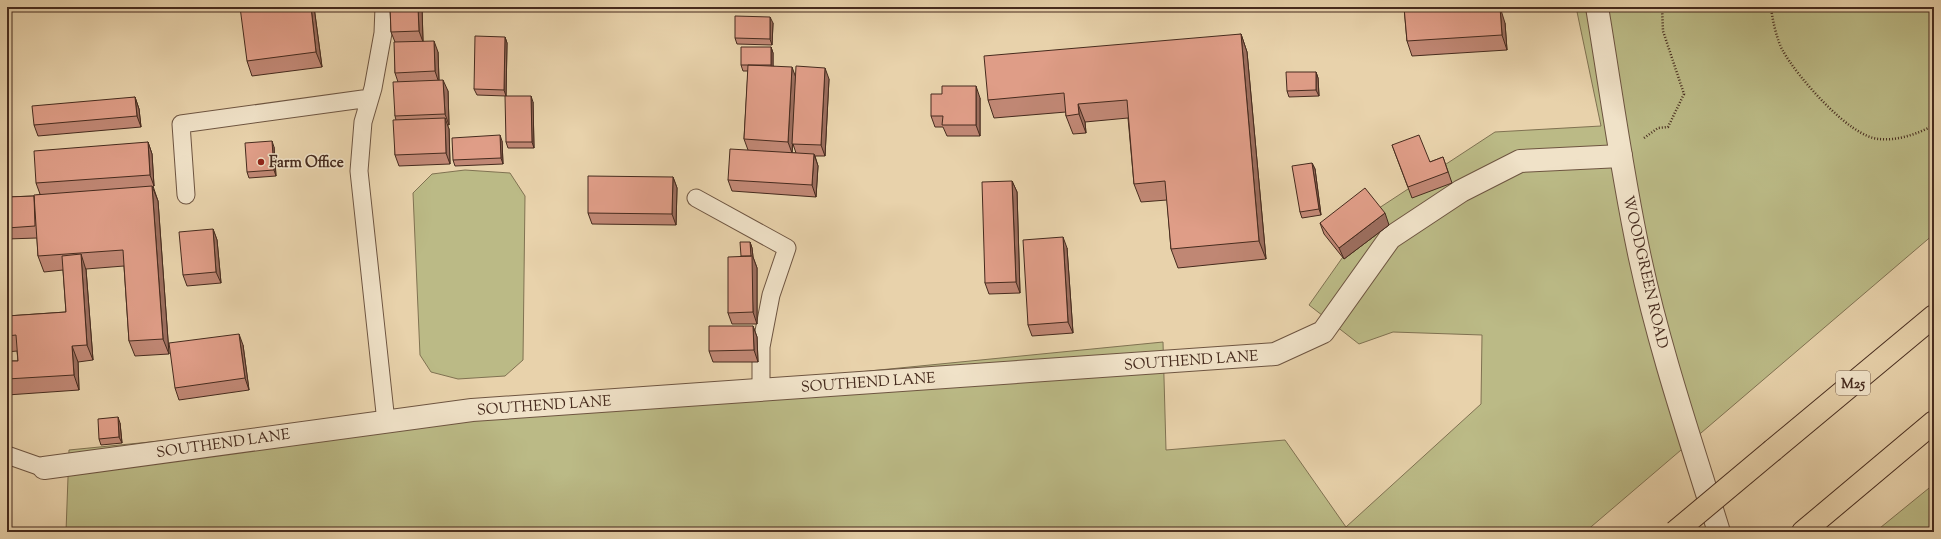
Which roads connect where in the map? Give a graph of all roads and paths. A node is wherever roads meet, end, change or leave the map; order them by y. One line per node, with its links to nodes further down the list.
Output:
1 (384, 7): 5 (lane)
2 (1598, 7): 7 (street, WOODGREEN ROAD)
3 (1662, 7): 7 (path)
4 (1771, 7): 6 (path)
5 (370, 98): 8 (lane); 12 (lane)
6 (1934, 125)
7 (1620, 152): 11 (street, SOUTHEND LANE); 17 (street, WOODGREEN ROAD)
8 (186, 195)
9 (696, 198): 11 (lane)
10 (1934, 316): 16 (highway, M25, bridge)
11 (761, 390): 12 (street, SOUTHEND LANE)
12 (386, 422): 15 (street, SOUTHEND LANE)
13 (1934, 422): 18 (highway)
14 (7, 455): 15 (lane)
15 (44, 468)
16 (1675, 532)
17 (1719, 532)
18 (1803, 532)

